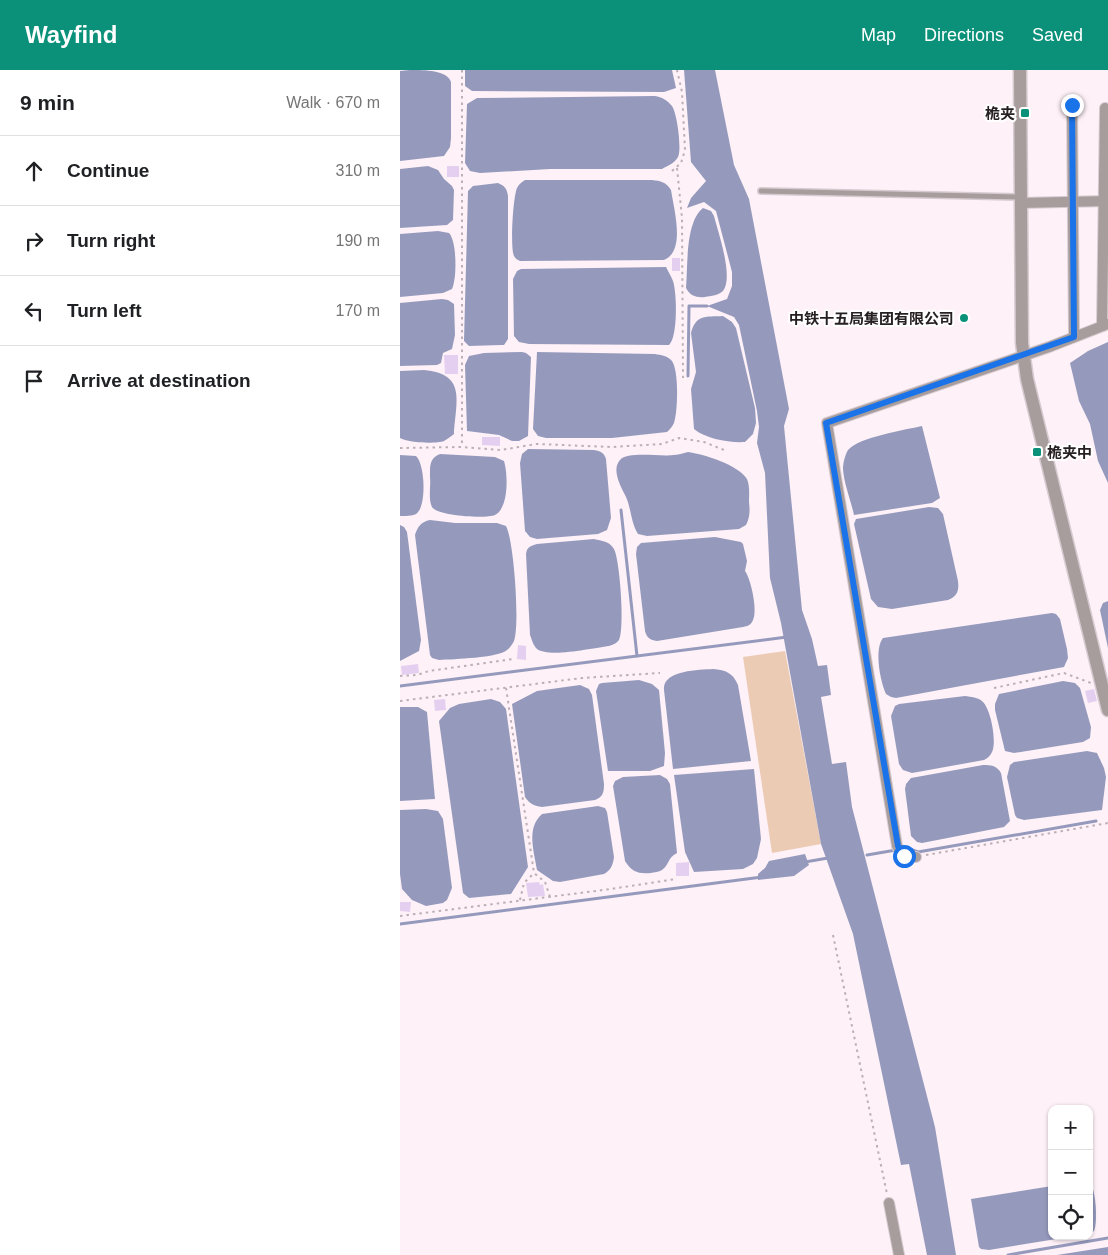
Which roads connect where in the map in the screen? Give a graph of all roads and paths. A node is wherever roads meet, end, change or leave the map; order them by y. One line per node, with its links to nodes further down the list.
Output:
1 (462, 70): 16 (path)
2 (678, 70): 6 (path)
3 (1020, 70): 9 (street)
4 (1072, 105): 10 (street)
5 (1105, 108): 11 (street)
6 (677, 168): 7 (path); 15 (path)
7 (672, 171)
8 (761, 191): 9 (lane)
9 (1020, 200): 10 (street); 14 (street)
10 (1072, 202): 11 (street); 13 (street)
11 (1106, 202): 12 (street)
12 (1105, 325): 13 (street)
13 (1074, 337): 14 (street)
14 (1024, 354): 22 (street); 28 (street)
15 (683, 378)
16 (462, 447): 17 (path); 18 (path)
17 (400, 448)
18 (724, 450)
19 (513, 659): 21 (path)
20 (660, 673): 23 (path)
21 (400, 676)
22 (1102, 687): 24 (path); 26 (street)
23 (506, 688): 25 (path); 29 (path)
24 (994, 688)
25 (400, 701)
26 (1108, 710)
27 (1108, 823): 28 (path)
28 (916, 857)
29 (534, 873): 31 (path); 32 (path)
30 (676, 879): 31 (path)
31 (550, 897): 32 (path)
32 (520, 901): 33 (path)
33 (400, 916)
34 (833, 935): 35 (path)
35 (889, 1203): 36 (street)
36 (899, 1255)

